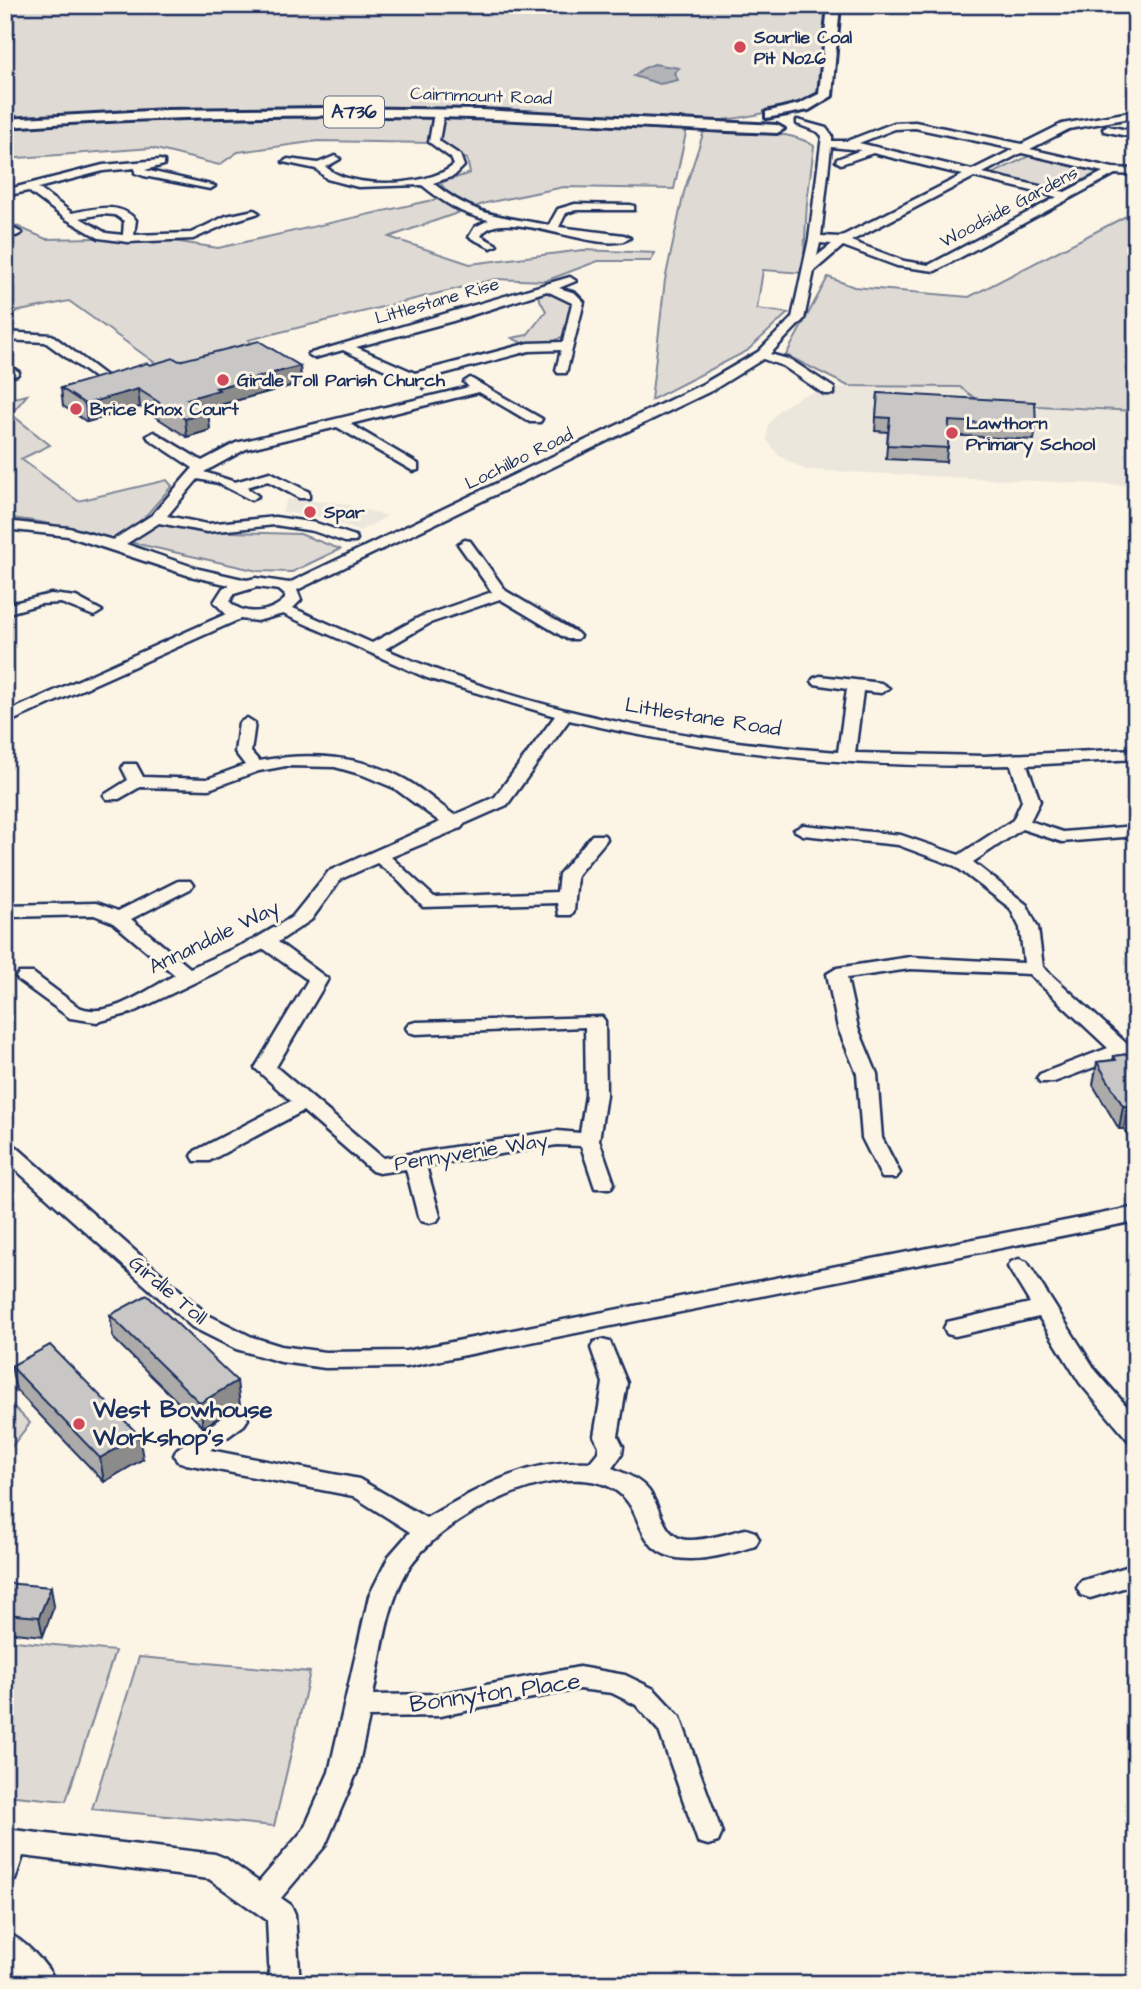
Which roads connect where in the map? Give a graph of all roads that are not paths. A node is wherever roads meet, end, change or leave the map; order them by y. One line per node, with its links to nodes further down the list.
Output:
1 (834, 5): 5 (main road)
2 (439, 113): 4 (main road, Cairnmount Road / A736); 5 (main road, Cairnmount Road / A736); 21 (street)
3 (1136, 114): 10 (street)
4 (5, 123)
5 (786, 123): 8 (street)
6 (1108, 130): 7 (street)
7 (1136, 135)
8 (824, 144): 9 (street); 35 (street, Lochilbo Road)
9 (848, 144): 10 (street, Woodside Gardens); 11 (street)
10 (1024, 149): 18 (street, Woodside Gardens); 20 (street)
11 (872, 150): 13 (street); 20 (street)
12 (335, 159): 17 (street)
13 (841, 161)
14 (288, 162): 17 (street)
15 (160, 163): 16 (street)
16 (141, 166): 22 (street); 24 (street)
17 (319, 166): 21 (street)
18 (1113, 172): 19 (street, Woodside Gardens); 27 (street, Woodside Gardens)
19 (1136, 172)
20 (970, 173): 27 (street); 36 (street)
21 (425, 182): 31 (street)
22 (191, 183): 23 (street); 25 (street)
23 (210, 186)
24 (32, 188): 26 (street); 30 (street)
25 (175, 192)
26 (5, 193)
27 (1066, 196): 36 (street, Woodside Gardens)
28 (630, 208): 32 (street)
29 (254, 214): 34 (street)
30 (70, 217): 34 (street); 34 (street)
31 (499, 220): 32 (street); 37 (street)
32 (553, 227): 33 (street)
33 (624, 238)
34 (128, 239)
35 (815, 239): 36 (street); 38 (street, Lochilbo Road)
36 (842, 241): 38 (street)
37 (491, 245)
38 (808, 270): 45 (street, Lochilbo Road)
39 (570, 281): 40 (street, Littlestane Rise)
40 (549, 288): 42 (street, Littlestane Rise); 43 (street)
41 (5, 336): 47 (street)
42 (344, 346): 44 (street, Littlestane Rise); 48 (street, Littlestane Rise)
43 (566, 346): 46 (street); 48 (street)
44 (314, 354)
45 (762, 355): 51 (street); 68 (street, Lochilbo Road)
46 (562, 370)
47 (100, 376)
48 (412, 378): 52 (street, Littlestane Rise)
49 (466, 380): 50 (street)
50 (481, 388): 52 (street); 53 (street)
51 (829, 391)
52 (446, 397): 54 (street)
53 (535, 419)
54 (340, 423): 56 (street); 57 (street)
55 (154, 436): 57 (street)
56 (413, 467)
57 (197, 471): 58 (street); 61 (street)
58 (234, 486): 59 (street); 60 (street)
59 (304, 495)
60 (251, 496)
61 (157, 518): 63 (street); 65 (street)
62 (5, 525): 65 (street)
63 (350, 539)
64 (465, 544): 70 (street)
65 (115, 545): 66 (street)
66 (195, 573): 67 (street); 69 (street)
67 (244, 584): 68 (street); 69 (street)
68 (288, 589): 71 (street)
69 (228, 591): 74 (street)
70 (501, 594): 75 (street); 76 (street)
71 (283, 609): 74 (street); 76 (street, Littlestane Road)
72 (5, 610): 73 (street)
73 (94, 611)
74 (232, 611): 81 (street)
75 (572, 636)
76 (373, 649): 80 (street, Littlestane Road)
77 (820, 681): 78 (street)
78 (856, 685): 79 (street); 84 (street)
79 (881, 688)
80 (566, 713): 84 (street, Littlestane Road); 89 (street, Annandale Way)
81 (5, 719)
82 (247, 723): 86 (street)
83 (1136, 754): 85 (street, Littlestane Road)
84 (846, 757): 85 (street, Littlestane Road)
85 (1017, 759): 88 (street)
86 (254, 767): 87 (street); 89 (street)
87 (113, 795)
88 (1020, 823): 91 (street); 95 (street)
89 (455, 824): 94 (street, Annandale Way)
90 (803, 830): 95 (street)
91 (1130, 833): 93 (street)
92 (598, 839): 94 (street)
93 (1136, 849)
94 (378, 855): 99 (street, Annandale Way)
95 (961, 862): 100 (street)
96 (184, 885): 98 (street)
97 (5, 911): 98 (street)
98 (119, 918): 101 (street)
99 (265, 941): 101 (street, Annandale Way); 106 (street, Pennyvenie Way)
100 (1034, 969): 104 (street); 111 (street)
101 (188, 976): 102 (street, Annandale Way)
102 (26, 977)
103 (416, 1028): 107 (street)
104 (1129, 1051): 105 (street)
105 (1047, 1078)
106 (304, 1101): 109 (street); 110 (street, Pennyvenie Way)
107 (589, 1140): 110 (street, Pennyvenie Way); 112 (street)
108 (5, 1148): 113 (street, Girdle Toll)
109 (202, 1156)
110 (414, 1160): 114 (street)
111 (889, 1174)
112 (603, 1183)
113 (1136, 1214)
114 (429, 1216)
115 (1019, 1267): 116 (street)
116 (1045, 1308): 117 (street); 120 (street)
117 (955, 1328)
118 (602, 1348): 121 (street)
119 (236, 1419): 122 (street)
120 (1136, 1434)
121 (596, 1472): 122 (street); 123 (street)
122 (426, 1531): 126 (street)
123 (746, 1539)
124 (1136, 1574): 125 (street)
125 (1090, 1588)
126 (358, 1706): 127 (street, Bonnyton Place); 130 (street)
127 (708, 1833)
128 (9, 1841): 129 (street); 130 (street)
129 (5, 1871)
130 (261, 1900): 133 (street)
131 (5, 1945): 132 (street)
132 (42, 1984)
133 (285, 1984)

